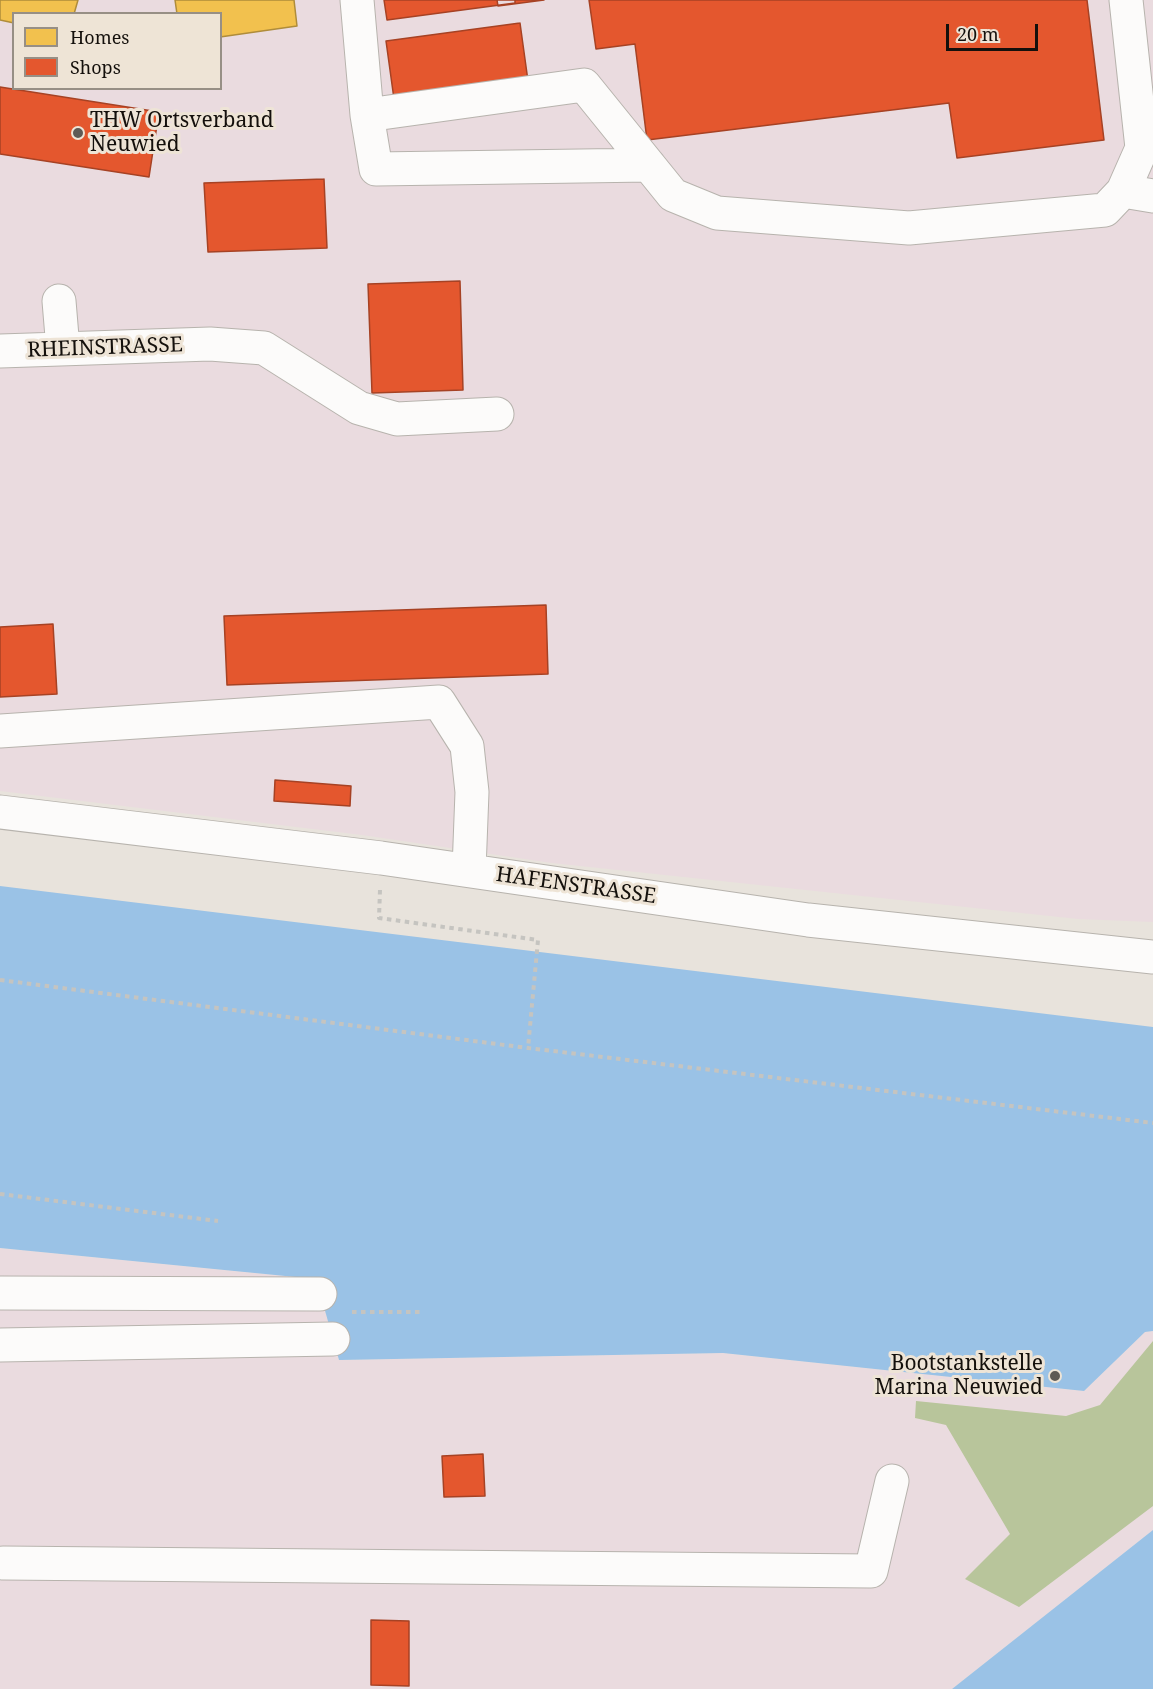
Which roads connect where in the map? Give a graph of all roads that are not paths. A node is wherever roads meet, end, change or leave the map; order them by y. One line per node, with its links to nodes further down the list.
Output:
1 (357, 0): 3 (street)
2 (1126, 0): 5 (street)
3 (367, 115): 4 (street); 4 (street)
4 (648, 165): 5 (street)
5 (1138, 194)
6 (59, 301): 7 (street)
7 (63, 349): 8 (street, RHEINSTRASSE); 9 (street, RHEINSTRASSE)
8 (0, 351)
9 (497, 414)
10 (0, 731): 12 (street)
11 (0, 812): 12 (street, HAFENSTRASSE)
12 (469, 870): 13 (street, HAFENSTRASSE)
13 (1153, 957)
14 (0, 1293): 15 (street)
15 (320, 1294)
16 (333, 1339): 17 (street)
17 (0, 1345)
18 (892, 1480): 19 (street)
19 (3, 1563)

